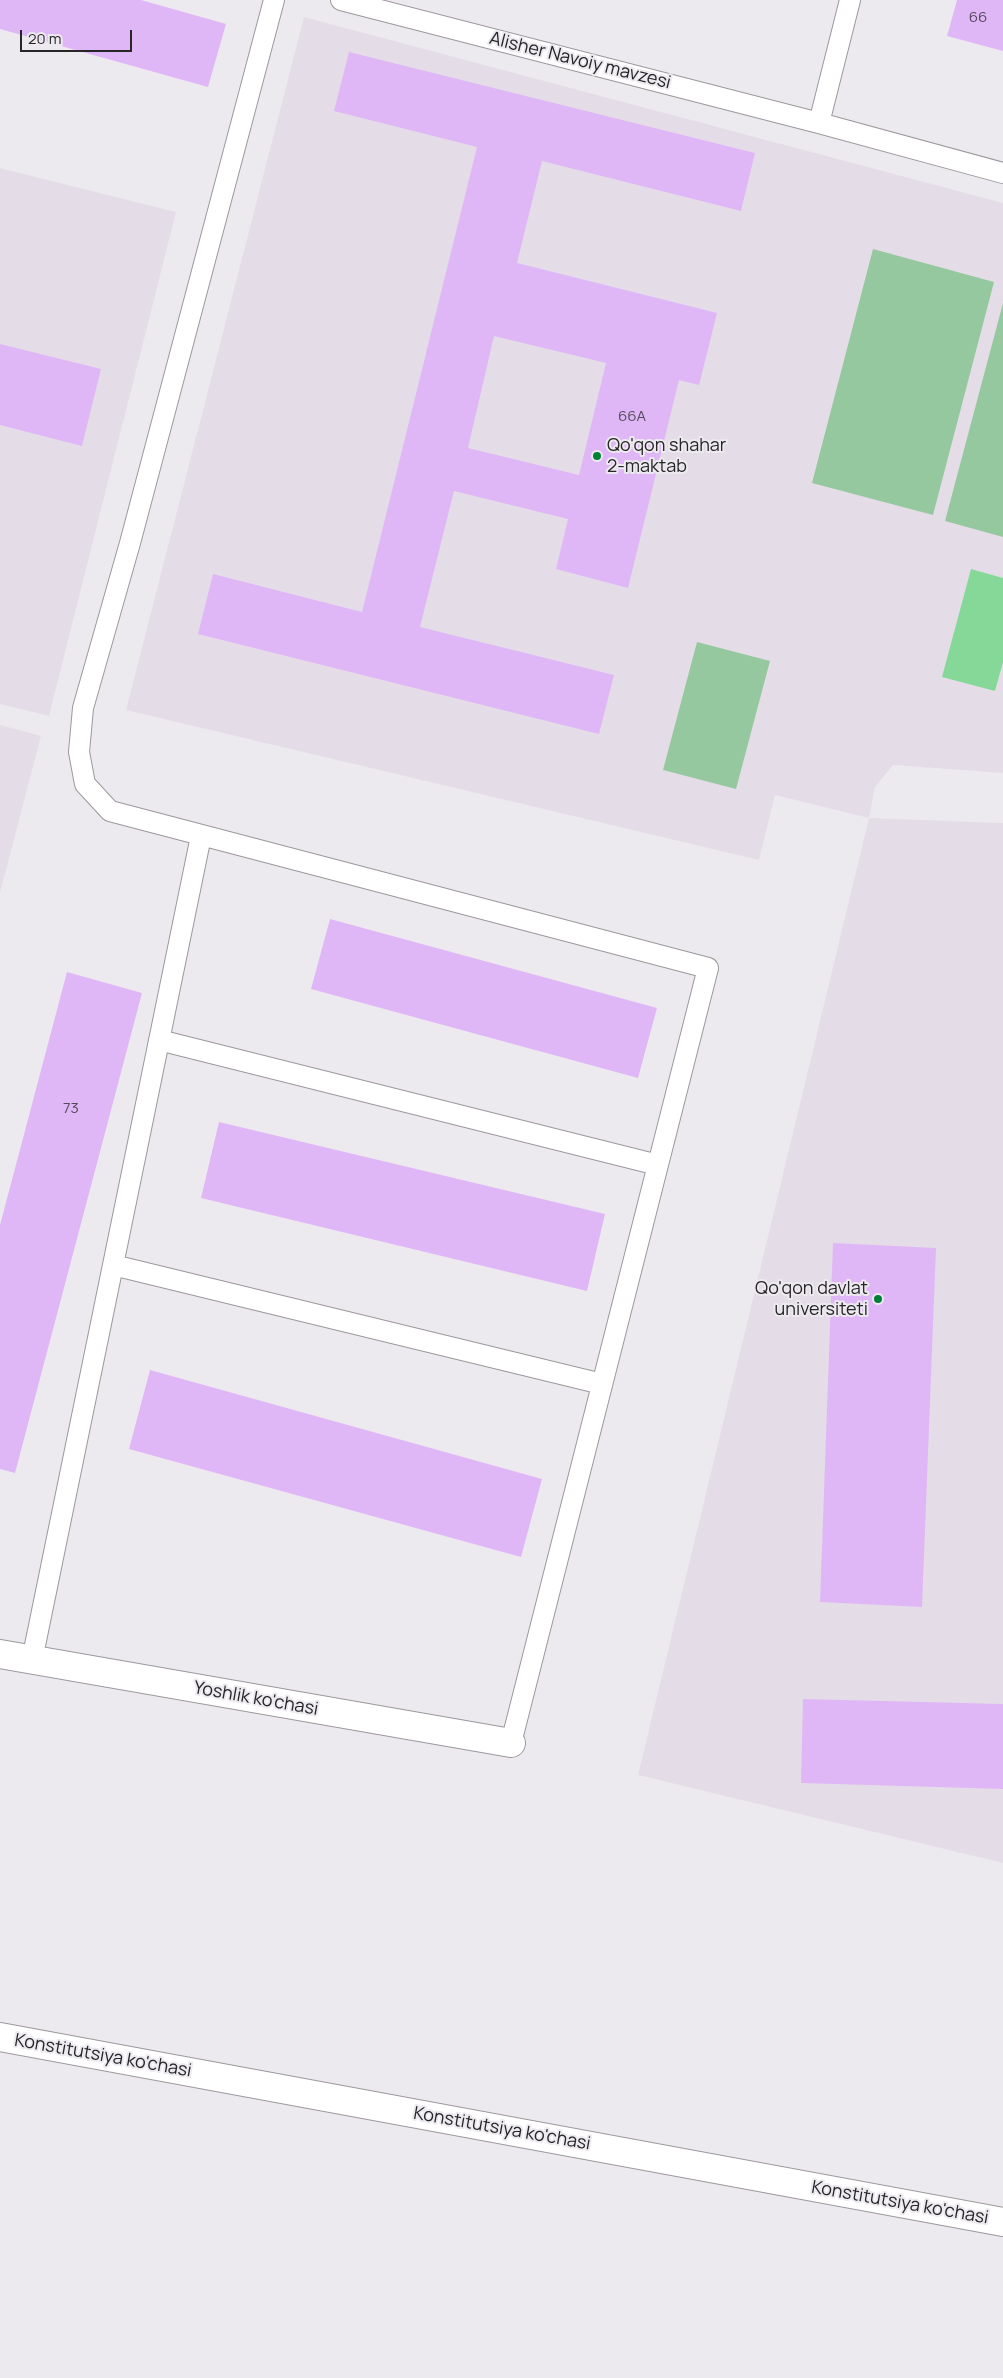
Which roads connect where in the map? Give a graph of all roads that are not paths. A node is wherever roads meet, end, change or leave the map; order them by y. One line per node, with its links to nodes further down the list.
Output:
1 (274, 0): 6 (lane)
2 (341, 0): 4 (lane, Alisher Navoiy mavzesi)
3 (850, 0): 4 (lane)
4 (819, 123): 5 (lane, Alisher Navoiy mavzesi)
5 (1003, 173)
6 (201, 836): 7 (lane); 8 (lane)
7 (160, 1040): 8 (lane); 9 (lane)
8 (658, 1165): 10 (lane)
9 (113, 1265): 10 (lane); 12 (lane)
10 (602, 1384): 13 (lane)
11 (0, 1654): 12 (street, Yoshlik ko'chasi)
12 (32, 1660): 13 (street, Yoshlik ko'chasi)
13 (511, 1743)
14 (0, 2037): 15 (street, Konstitutsiya ko'chasi)
15 (1003, 2222)

